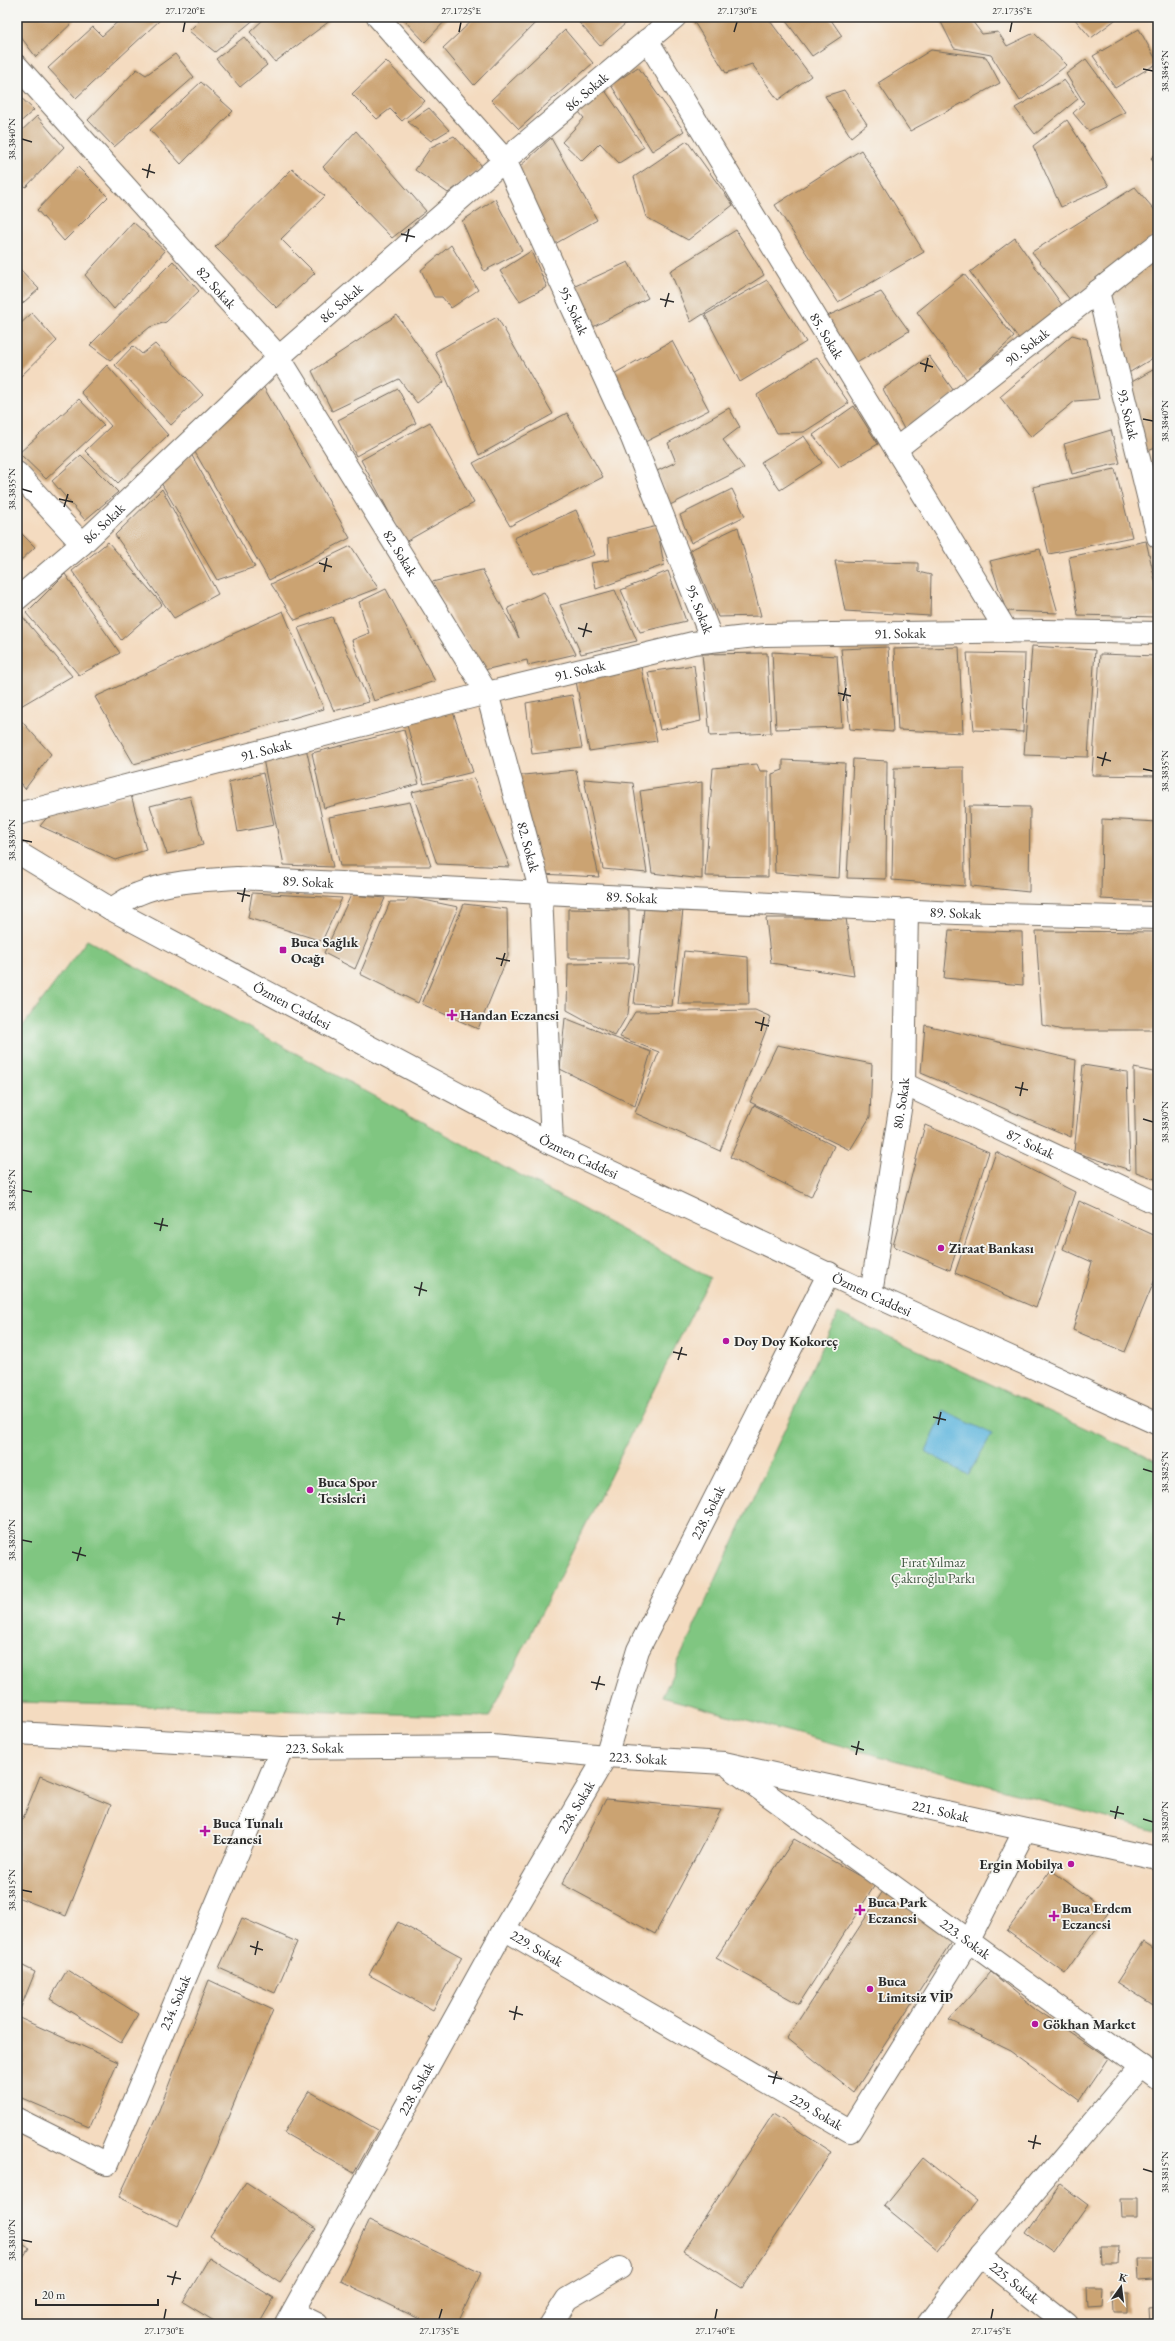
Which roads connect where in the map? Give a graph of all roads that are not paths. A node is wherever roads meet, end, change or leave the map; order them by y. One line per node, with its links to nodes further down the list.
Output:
1 (378, 17): 5 (street, 95. Sokak)
2 (675, 17): 3 (street, 86. Sokak)
3 (647, 40): 5 (street, 86. Sokak); 9 (street, 85. Sokak)
4 (17, 66): 8 (street, 82. Sokak)
5 (505, 160): 8 (street, 86. Sokak); 16 (street, 95. Sokak)
6 (1158, 244): 7 (street, 90. Sokak)
7 (1098, 291): 9 (street, 90. Sokak); 11 (street, 93. Sokak)
8 (279, 357): 12 (street, 86. Sokak); 17 (street, 82. Sokak)
9 (896, 449): 14 (street, 85. Sokak)
10 (17, 474): 12 (street)
11 (1158, 537)
12 (82, 544): 13 (street, 86. Sokak)
13 (17, 598)
14 (1007, 632): 15 (street, 91. Sokak); 16 (street, 91. Sokak)
15 (1158, 633)
16 (712, 640): 17 (street, 91. Sokak)
17 (487, 693): 18 (street, 91. Sokak); 20 (street, 82. Sokak)
18 (17, 814)
19 (17, 852): 21 (street, Özmen Caddesi)
20 (542, 893): 21 (street, 89. Sokak); 22 (street, 89. Sokak); 25 (street, 82. Sokak)
21 (111, 909): 25 (street, Özmen Caddesi)
22 (907, 910): 23 (street, 89. Sokak); 24 (street, 80. Sokak)
23 (1158, 918)
24 (904, 1084): 26 (street, 87. Sokak); 28 (street, 80. Sokak)
25 (552, 1144): 27 (street, Özmen Caddesi)
26 (1158, 1204)
27 (829, 1273): 28 (street, Özmen Caddesi); 32 (street, 228. Sokak)
28 (871, 1294): 29 (street, Özmen Caddesi)
29 (1158, 1424)
30 (17, 1732): 31 (street, 223. Sokak)
31 (282, 1748): 32 (street, 223. Sokak); 40 (street, 234. Sokak)
32 (606, 1756): 33 (street, 223. Sokak); 36 (street, 228. Sokak)
33 (724, 1763): 34 (street, 221. Sokak); 37 (street, 223. Sokak)
34 (1025, 1830): 35 (street, 221. Sokak); 37 (street, 229. Sokak)
35 (1158, 1859)
36 (504, 1929): 37 (street, 229. Sokak); 43 (street, 228. Sokak)
37 (968, 1942): 38 (street, 223. Sokak)
38 (1141, 2066): 39 (street, 223. Sokak); 41 (street)
39 (1158, 2079)
40 (17, 2119)
41 (980, 2255): 46 (street); 47 (street, 225. Sokak)
42 (620, 2268): 45 (street)
43 (290, 2318): 44 (street)
44 (317, 2324)
45 (551, 2324)
46 (928, 2324)
47 (1067, 2324)

